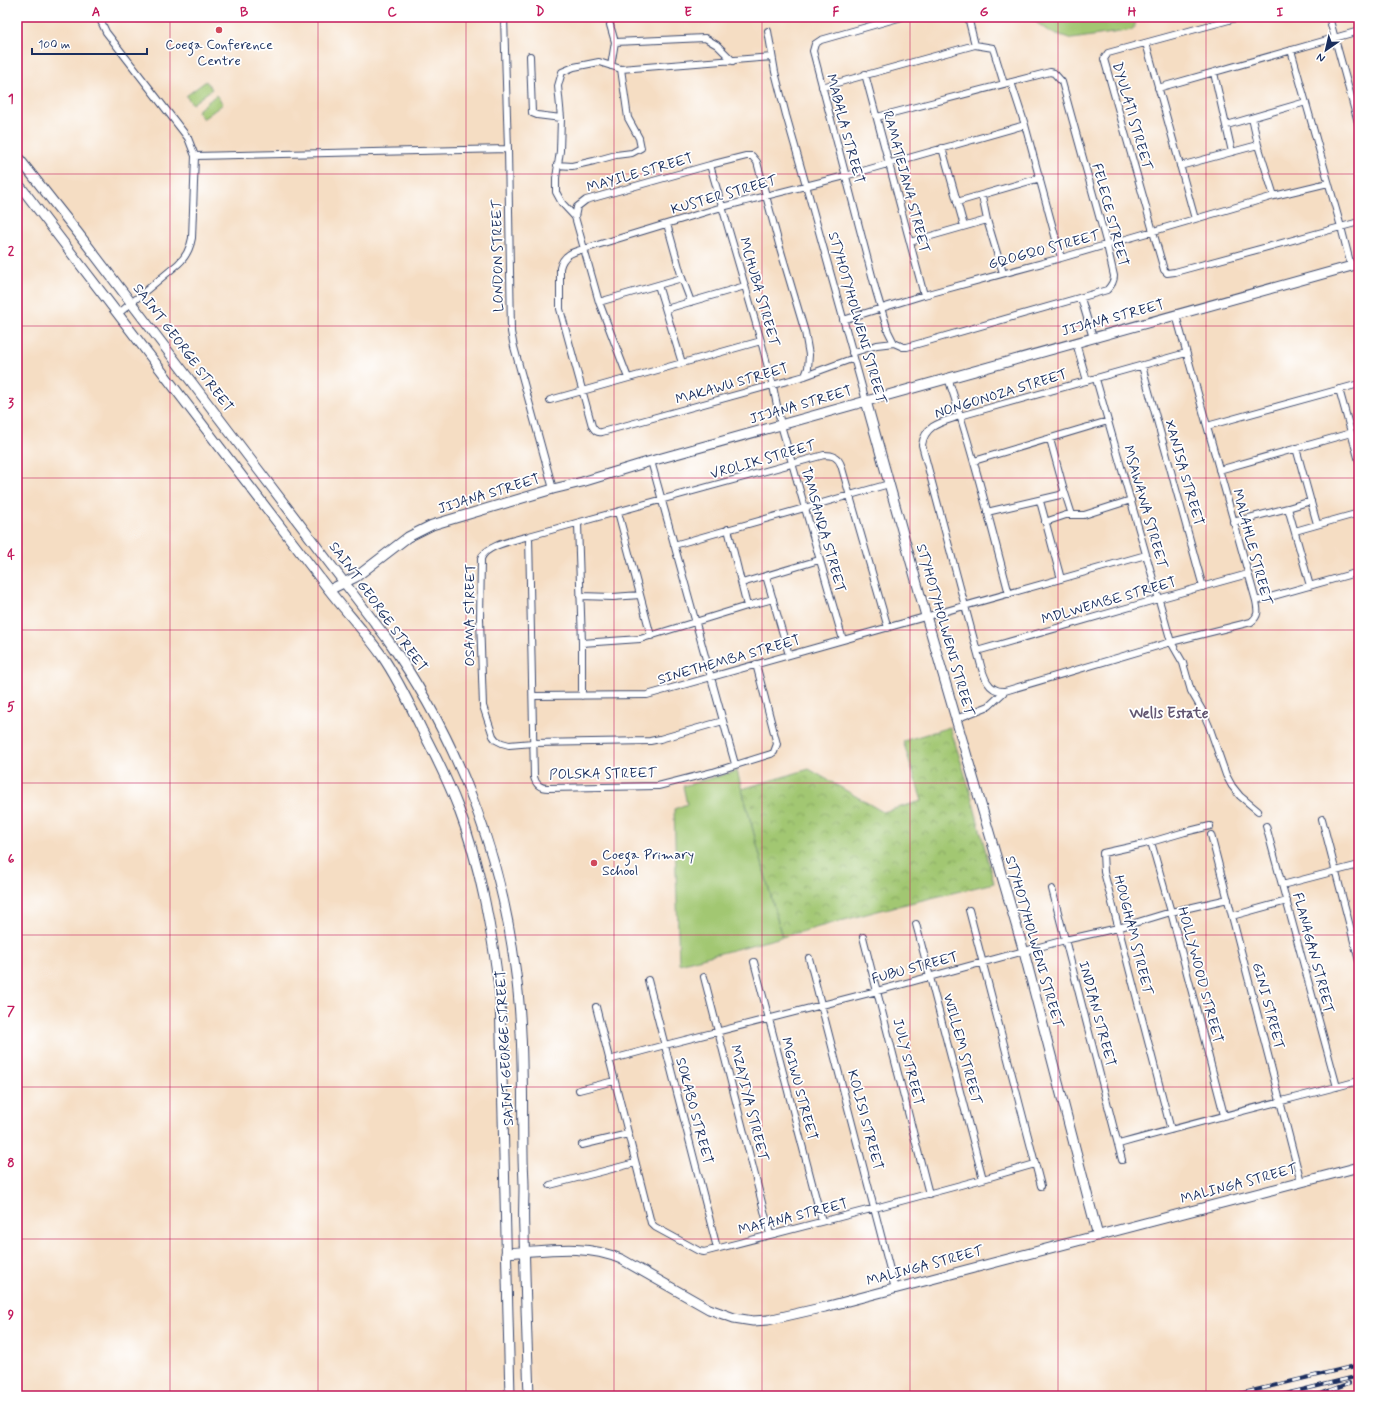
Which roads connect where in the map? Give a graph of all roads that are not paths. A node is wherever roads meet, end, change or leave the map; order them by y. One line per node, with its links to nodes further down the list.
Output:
1 (99, 17): 38 (street)
2 (504, 17): 35 (street, LONDON STREET)
3 (902, 17): 24 (street, MABALA STREET)
4 (968, 17): 13 (street)
5 (1240, 17): 12 (street, DYULATI STREET)
6 (1329, 17): 10 (street)
7 (610, 25): 11 (street)
8 (1359, 31): 10 (street)
9 (768, 32): 16 (street, STYHOTYHOLWENI STREET)
10 (1335, 38): 14 (street); 32 (street)
11 (615, 42): 17 (street); 18 (street)
12 (1146, 43): 25 (street); 60 (street, DYULATI STREET)
13 (976, 45): 21 (street); 23 (street)
14 (1292, 50): 20 (street); 26 (street)
15 (530, 56): 28 (street)
16 (772, 57): 17 (street); 47 (street, STYHOTYHOLWENI STREET)
17 (733, 61): 19 (street)
18 (611, 66): 19 (street); 28 (street)
19 (621, 69): 40 (street)
20 (1214, 72): 25 (street); 31 (street)
21 (865, 74): 24 (street); 27 (street, RAMATEJANA STREET)
22 (1011, 82): 23 (street, FELECE STREET); 30 (street); 62 (street, FELECE STREET)
23 (1004, 84): 27 (street, FELECE STREET)
24 (822, 87): 43 (street, MABALA STREET)
25 (1158, 88): 42 (street)
26 (1306, 102): 29 (street); 46 (street)
27 (877, 117): 39 (street, RAMATEJANA STREET)
28 (561, 118): 40 (street)
29 (1252, 118): 31 (street); 33 (street)
30 (1025, 125): 34 (street, KUSTER STREET); 44 (street)
31 (1227, 125): 36 (street)
32 (1359, 126)
33 (1258, 145): 36 (street); 50 (street)
34 (942, 148): 39 (street, KUSTER STREET); 51 (street)
35 (508, 149): 38 (street); 112 (street, LONDON STREET)
36 (1232, 152): 42 (street)
37 (17, 156): 74 (street, SAINT GEORGE STREET)
38 (195, 156): 74 (street)
39 (889, 164): 43 (street, KUSTER STREET); 61 (street, RAMATEJANA STREET)
40 (557, 165): 53 (street)
41 (710, 165): 48 (street, MAYILE STREET); 52 (street, MCHUBA STREET); 53 (street, MAYILE STREET)
42 (1180, 166): 54 (street)
43 (845, 176): 47 (street, KUSTER STREET); 76 (street, MABALA STREET)
44 (1040, 178): 49 (street); 64 (street)
45 (17, 182): 77 (street, SAINT GEORGE STREET)
46 (1328, 183): 50 (street, GQOGQO STREET); 59 (street)
47 (806, 186): 48 (street, KUSTER STREET); 79 (street, STYHOTYHOLWENI STREET)
48 (766, 196): 52 (street, KUSTER STREET); 88 (street, MAKAWU STREET)
49 (982, 196): 51 (street); 55 (street)
50 (1274, 196): 54 (street, GQOGQO STREET)
51 (957, 202): 58 (street)
52 (722, 207): 57 (street, KUSTER STREET); 69 (street, MCHUBA STREET)
53 (575, 217): 63 (street)
54 (1195, 219): 60 (street, GQOGQO STREET)
55 (987, 220): 58 (street); 66 (street)
56 (1359, 222): 59 (street)
57 (667, 224): 63 (street, KUSTER STREET); 67 (street)
58 (964, 226): 61 (street)
59 (1341, 227): 60 (street, DYULATI STREET); 65 (street)
60 (1153, 231): 62 (street, GQOGQO STREET)
61 (910, 242): 70 (street, RAMATEJANA STREET)
62 (1107, 245): 64 (street, GQOGQO STREET); 71 (street, FELECE STREET)
63 (584, 249): 72 (street); 96 (street, KUSTER STREET)
64 (1061, 258): 66 (street, GQOGQO STREET)
65 (1355, 265): 78 (street, JIJANA STREET)
66 (1003, 273): 70 (street, GQOGQO STREET)
67 (682, 278): 68 (street); 73 (street)
68 (658, 285): 72 (street); 75 (street)
69 (745, 286): 73 (street); 81 (street, MCHUBA STREET)
70 (924, 295): 76 (street, GQOGQO STREET)
71 (1081, 298): 80 (street); 82 (street, FELECE STREET)
72 (600, 302): 89 (street)
73 (691, 302): 75 (street)
74 (131, 303): 77 (street); 140 (street, SAINT GEORGE STREET)
75 (666, 309): 86 (street)
76 (881, 309): 79 (street, GQOGQO STREET); 82 (street)
77 (118, 314): 144 (street, SAINT GEORGE STREET)
78 (1176, 315): 80 (street, JIJANA STREET); 84 (street, MALAHLE STREET)
79 (843, 320): 85 (street, STYHOTYHOLWENI STREET)
80 (1093, 338): 83 (street, JIJANA STREET)
81 (761, 341): 86 (street); 94 (street, MCHUBA STREET)
82 (894, 343): 85 (street, FELECE STREET)
83 (1076, 343): 90 (street, JIJANA STREET); 92 (street)
84 (1186, 353): 87 (street, NONGONOZA STREET); 102 (street, MALAHLE STREET)
85 (853, 356): 88 (street, FELECE STREET); 98 (street, STYHOTYHOLWENI STREET)
86 (682, 363): 89 (street)
87 (1142, 366): 91 (street, NONGONOZA STREET); 143 (street, XANISA STREET)
88 (805, 376): 94 (street, MAKAWU STREET)
89 (628, 378): 96 (street)
90 (948, 378): 98 (street, JIJANA STREET); 99 (street)
91 (1096, 379): 92 (street, NONGONOZA STREET); 100 (street, MSAWAWA STREET)
92 (1087, 381): 99 (street, NONGONOZA STREET)
93 (1359, 384): 95 (street)
94 (773, 386): 96 (street, MAKAWU STREET); 101 (street, MCHUBA STREET)
95 (1339, 389): 102 (street); 103 (street)
96 (582, 390): 97 (street)
97 (550, 400)
98 (866, 401): 101 (street, JIJANA STREET); 111 (street, STYHOTYHOLWENI STREET)
99 (960, 416): 107 (street); 154 (street, NONGONOZA STREET)
100 (1108, 422): 104 (street); 116 (street, MSAWAWA STREET)
101 (781, 425): 106 (street, JIJANA STREET); 109 (street, TAMSANQA STREET)
102 (1206, 426): 110 (street, MALAHLE STREET)
103 (1351, 433): 105 (street); 108 (street)
104 (1050, 438): 107 (street); 113 (street)
105 (1296, 448): 110 (street); 117 (street)
106 (651, 461): 112 (street, JIJANA STREET); 115 (street)
107 (974, 461): 122 (street)
108 (1359, 461)
109 (792, 464): 114 (street, VROLIK STREET); 115 (street, VROLIK STREET); 119 (street, TAMSANQA STREET)
110 (1219, 470): 126 (street, MALAHLE STREET)
111 (889, 484): 114 (street); 155 (street, STYHOTYHOLWENI STREET)
112 (553, 489): 138 (street, JIJANA STREET)
113 (1064, 492): 118 (street); 124 (street)
114 (850, 496): 119 (street); 157 (street, VROLIK STREET)
115 (662, 500): 121 (street, OSAMA STREET); 132 (street)
116 (1131, 500): 124 (street); 133 (street, MSAWAWA STREET)
117 (1310, 500): 120 (street); 128 (street)
118 (1040, 501): 122 (street); 125 (street)
119 (805, 508): 129 (street); 134 (street, TAMSANQA STREET)
120 (1288, 508): 126 (street); 130 (street)
121 (618, 512): 127 (street, OSAMA STREET); 147 (street)
122 (987, 512): 146 (street)
123 (1359, 513): 128 (street)
124 (1072, 515): 125 (street)
125 (1045, 522): 139 (street)
126 (1233, 522): 136 (street, MALAHLE STREET)
127 (578, 524): 131 (street, OSAMA STREET); 148 (street)
128 (1317, 524): 130 (street)
129 (728, 529): 132 (street); 141 (street)
130 (1295, 531): 142 (street)
131 (529, 536): 167 (street, POLSKA STREET); 171 (street, OSAMA STREET)
132 (674, 545): 156 (street)
133 (1146, 555): 139 (street, SINETHEMBA STREET); 150 (street, MSAWAWA STREET)
134 (820, 560): 137 (street); 159 (street, TAMSANQA STREET)
135 (1359, 572): 142 (street)
136 (1248, 574): 143 (street, MDLWEMBE STREET); 151 (street, MALAHLE STREET)
137 (766, 576): 141 (street); 149 (street)
138 (356, 577): 140 (street, JIJANA STREET); 145 (street, JIJANA STREET)
139 (1061, 579): 146 (street, SINETHEMBA STREET)
140 (343, 583): 144 (street, JIJANA STREET); 145 (street, SAINT GEORGE STREET)
141 (742, 583): 153 (street)
142 (1310, 586): 151 (street)
143 (1203, 587): 150 (street, MDLWEMBE STREET)
144 (328, 590): 152 (street, SAINT GEORGE STREET)
145 (350, 591): 152 (street); 231 (street, SAINT GEORGE STREET)
146 (1009, 594): 154 (street, SINETHEMBA STREET)
147 (640, 595): 148 (street); 158 (street)
148 (580, 596): 161 (street)
149 (773, 599): 153 (street); 163 (street)
150 (1158, 599): 160 (street, MSAWAWA STREET); 162 (street, MDLWEMBE STREET)
151 (1256, 601): 160 (street, MALAHLE STREET)
152 (338, 602): 232 (street, SAINT GEORGE STREET)
153 (747, 606): 156 (street)
154 (964, 606): 155 (street, SINETHEMBA STREET); 162 (street, NONGONOZA STREET)
155 (926, 616): 157 (street, SINETHEMBA STREET); 169 (street, STYHOTYHOLWENI STREET)
156 (695, 623): 158 (street); 165 (street)
157 (888, 628): 159 (street, SINETHEMBA STREET)
158 (651, 636): 161 (street)
159 (843, 640): 163 (street, SINETHEMBA STREET)
160 (1171, 642): 166 (street, MALAHLE STREET); 173 (street, MSAWAWA STREET)
161 (582, 643): 168 (street)
162 (977, 651): 166 (street)
163 (789, 655): 164 (street, SINETHEMBA STREET)
164 (756, 664): 165 (street, SINETHEMBA STREET); 172 (street, POLSKA STREET)
165 (711, 676): 168 (street, SINETHEMBA STREET); 170 (street)
166 (1005, 691): 169 (street)
167 (533, 696): 168 (street, SINETHEMBA STREET); 171 (street, POLSKA STREET)
168 (582, 696)
169 (956, 719): 192 (street, STYHOTYHOLWENI STREET)
170 (723, 721): 171 (street, OSAMA STREET); 172 (street)
171 (533, 743): 172 (street, POLSKA STREET)
172 (735, 764)
173 (1258, 811)
174 (1322, 819): 180 (street)
175 (1210, 826): 178 (street, HOUGHAM STREET)
176 (1266, 826): 181 (street, FLANAGAN STREET)
177 (1211, 835): 183 (street, GINI STREET)
178 (1151, 842): 186 (street, HOLLYWOOD STREET); 189 (street, HOUGHAM STREET)
179 (1359, 865): 180 (street)
180 (1335, 871): 181 (street); 196 (street)
181 (1282, 885): 184 (street, FLANAGAN STREET)
182 (1052, 889): 191 (street, INDIAN STREET)
183 (1228, 899): 186 (street, FUBU STREET); 187 (street, GINI STREET)
184 (1287, 901): 187 (street); 209 (street, FLANAGAN STREET)
185 (969, 910): 195 (street)
186 (1171, 912): 189 (street, FUBU STREET); 212 (street, HOLLYWOOD STREET)
187 (1232, 916): 211 (street, GINI STREET)
188 (916, 924): 197 (street, WILLEM STREET)
189 (1118, 928): 191 (street, FUBU STREET); 213 (street, HOUGHAM STREET)
190 (863, 937): 200 (street, JULY STREET)
191 (1065, 940): 192 (street, FUBU STREET); 215 (street, INDIAN STREET)
192 (1024, 952): 195 (street, FUBU STREET); 229 (street, STYHOTYHOLWENI STREET)
193 (810, 958): 201 (street, KOLISI STREET)
194 (754, 962): 203 (street, MGIWU STREET)
195 (983, 962): 197 (street, FUBU STREET); 219 (street)
196 (1359, 962)
197 (930, 976): 200 (street, FUBU STREET); 221 (street, WILLEM STREET)
198 (704, 977): 204 (street, MZAYIYA STREET)
199 (648, 980): 205 (street, SOKABO STREET)
200 (877, 991): 201 (street, FUBU STREET); 225 (street, JULY STREET)
201 (822, 1005): 203 (street, FUBU STREET); 226 (street, KOLISI STREET)
202 (596, 1007): 206 (street, MAFANA STREET)
203 (769, 1019): 204 (street, FUBU STREET); 227 (street, MGIWU STREET)
204 (718, 1032): 205 (street, FUBU STREET); 228 (street, MZAYIYA STREET)
205 (665, 1045): 206 (street, FUBU STREET); 230 (street, SOKABO STREET)
206 (609, 1060): 207 (street, MAFANA STREET)
207 (614, 1080): 210 (street); 214 (street, MAFANA STREET)
208 (1359, 1081): 209 (street)
209 (1337, 1087): 211 (street)
210 (579, 1090)
211 (1280, 1102): 212 (street); 222 (street, GINI STREET)
212 (1224, 1115): 213 (street)
213 (1171, 1130): 215 (street)
214 (628, 1134): 216 (street); 218 (street, MAFANA STREET)
215 (1118, 1144): 217 (street, INDIAN STREET)
216 (582, 1145)
217 (1122, 1160)
218 (635, 1163): 223 (street); 230 (street, MAFANA STREET)
219 (1035, 1164): 221 (street, MAFANA STREET); 224 (street)
220 (1359, 1167): 222 (street, MALINGA STREET)
221 (983, 1180): 225 (street, MAFANA STREET)
222 (1301, 1182): 229 (street, MALINGA STREET)
223 (550, 1185)
224 (1041, 1186)
225 (929, 1194): 226 (street, MAFANA STREET)
226 (875, 1208): 227 (street, MAFANA STREET); 233 (street, KOLISI STREET)
227 (822, 1221): 228 (street, MAFANA STREET)
228 (770, 1234): 230 (street, MAFANA STREET)
229 (1098, 1236): 233 (street, MALINGA STREET)
230 (718, 1248)
231 (525, 1252): 232 (street, MALINGA STREET); 233 (street, MALINGA STREET); 235 (street, SAINT GEORGE STREET)
232 (506, 1253): 234 (street, SAINT GEORGE STREET)
233 (895, 1289)
234 (510, 1396)
235 (529, 1396)

